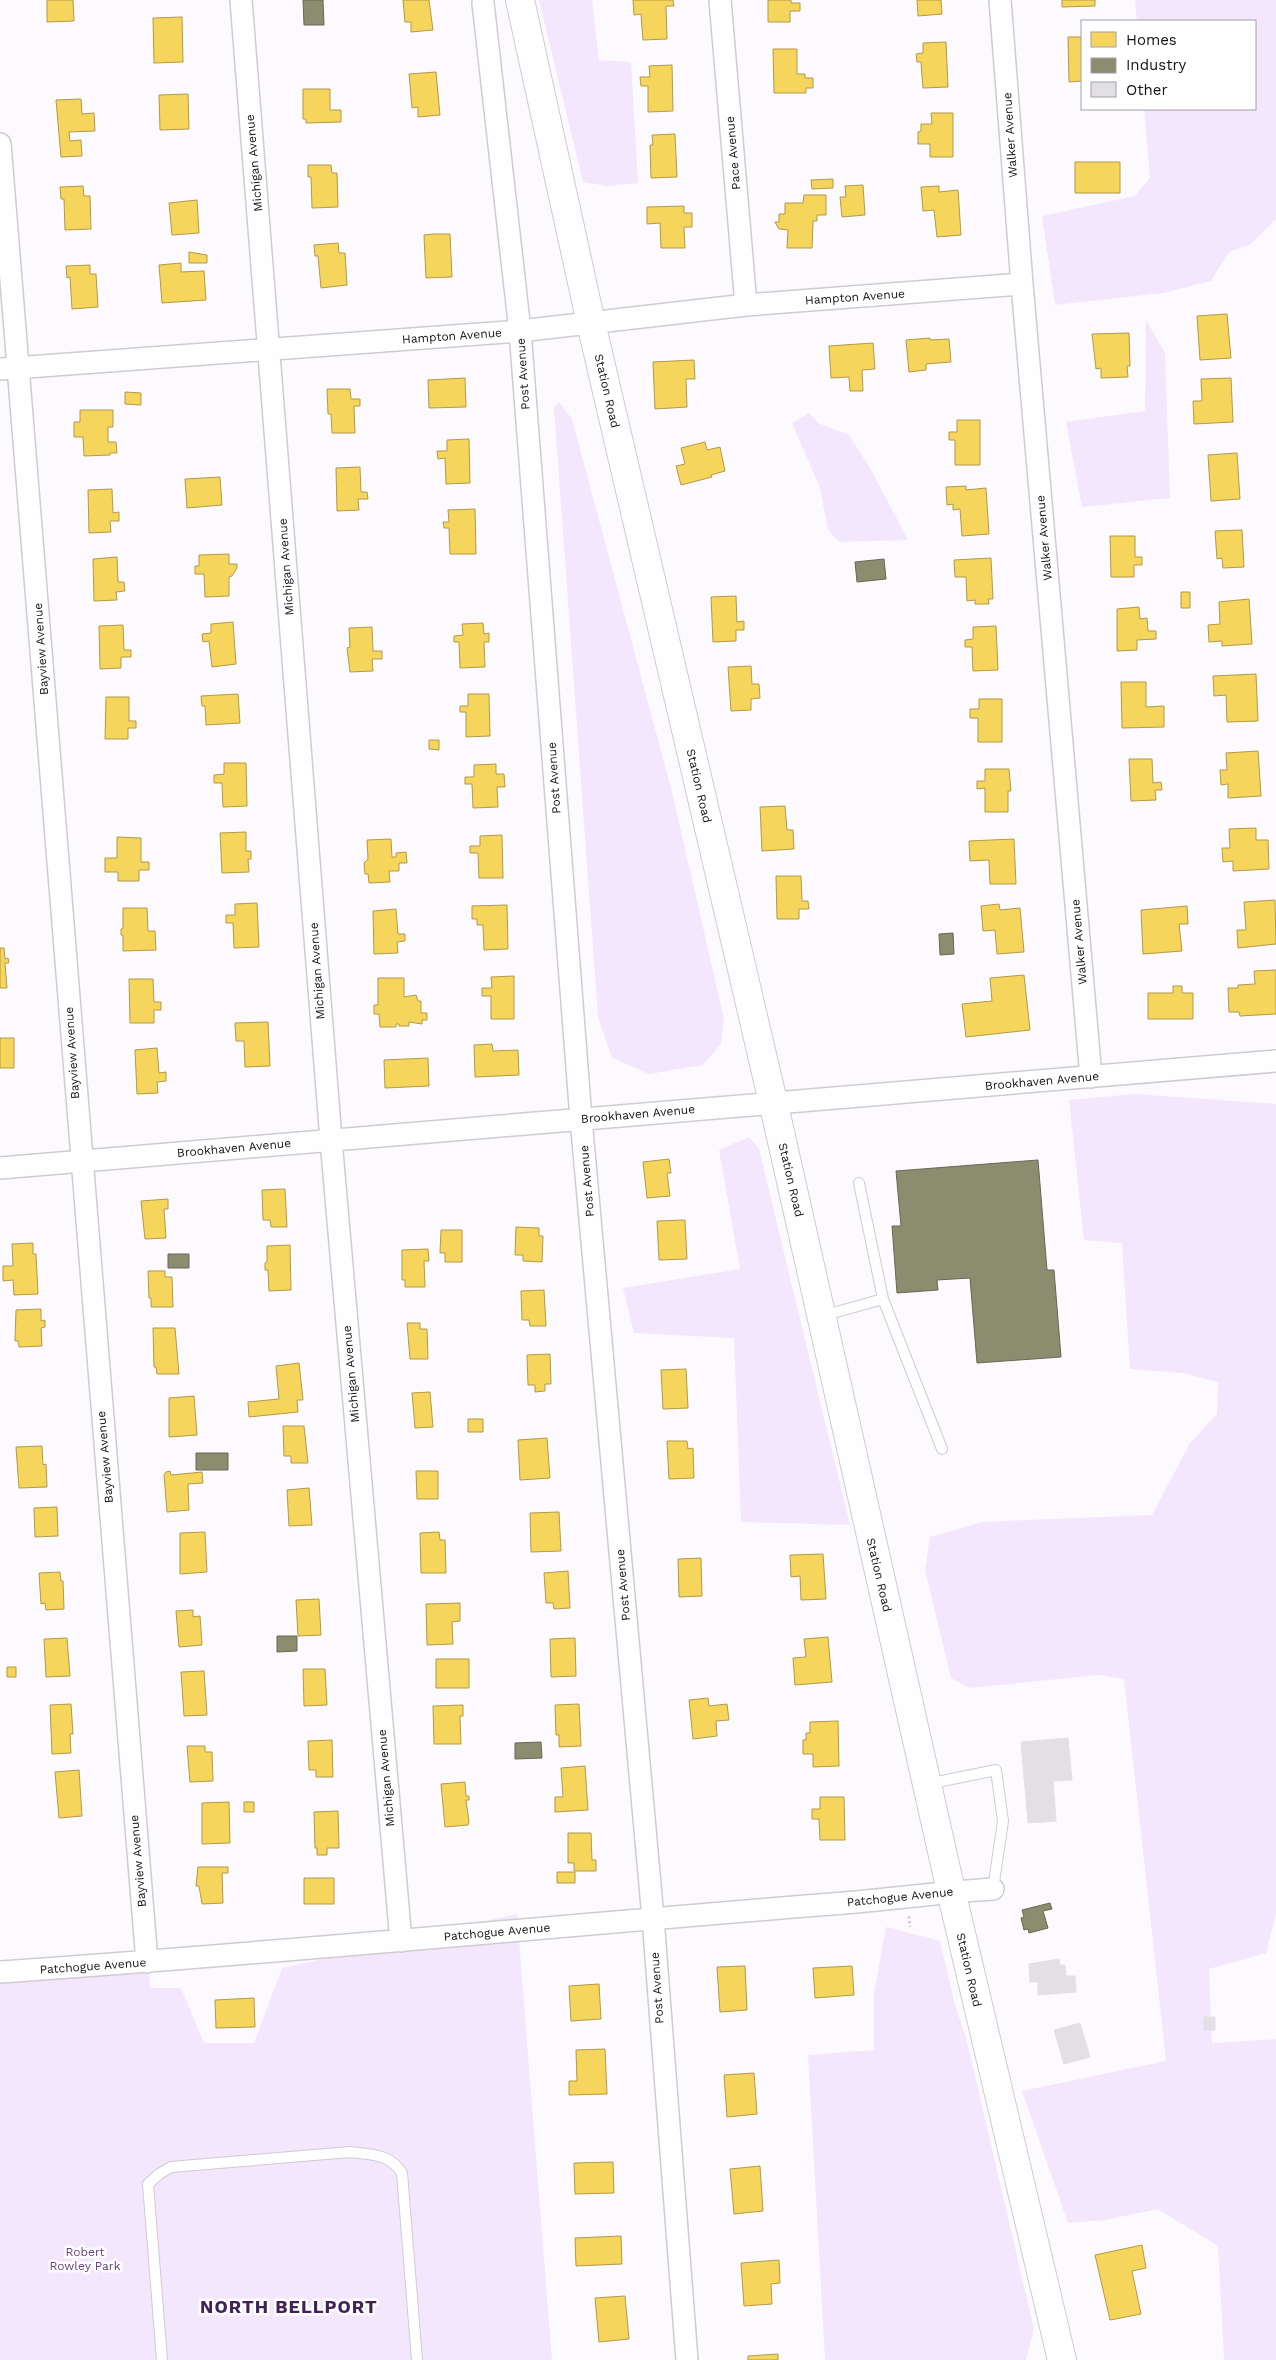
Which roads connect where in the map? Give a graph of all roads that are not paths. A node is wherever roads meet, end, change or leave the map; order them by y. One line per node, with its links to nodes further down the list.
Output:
1 (241, 0): 11 (street, Michigan Avenue)
2 (520, 0): 9 (main road, Station Road)
3 (720, 0): 8 (street, Pace Avenue)
4 (1000, 0): 7 (street, Walker Avenue)
5 (484, 3): 10 (street, Post Avenue)
6 (0, 144): 12 (street, Bayview Avenue)
7 (1022, 284): 8 (street, Hampton Avenue); 14 (street, Walker Avenue)
8 (746, 305): 9 (street, Hampton Avenue)
9 (591, 323): 10 (street, Hampton Avenue); 15 (main road, Station Road)
10 (520, 331): 11 (street, Hampton Avenue); 16 (street, Post Avenue)
11 (269, 349): 12 (street, Hampton Avenue); 17 (street, Michigan Avenue)
12 (10, 368): 18 (street, Bayview Avenue)
13 (1276, 1061): 14 (street, Brookhaven Avenue)
14 (1091, 1077): 15 (street, Brookhaven Avenue)
15 (773, 1103): 16 (street, Brookhaven Avenue); 22 (main road, Station Road)
16 (581, 1119): 17 (street, Brookhaven Avenue); 27 (street, Post Avenue)
17 (330, 1140): 18 (street, Brookhaven Avenue); 28 (street, Michigan Avenue)
18 (81, 1161): 19 (street, Brookhaven Avenue); 29 (street, Bayview Avenue)
19 (0, 1168)
20 (859, 1183): 21 (lane)
21 (883, 1299): 22 (lane); 23 (lane)
22 (821, 1316): 24 (main road, Station Road)
23 (942, 1449)
24 (927, 1785): 25 (lane); 26 (main road, Station Road)
25 (993, 1888): 26 (street, Patchogue Avenue)
26 (950, 1891): 27 (street, Patchogue Avenue); 34 (main road, Station Road)
27 (653, 1918): 28 (street, Patchogue Avenue); 33 (street, Post Avenue)
28 (401, 1941): 29 (street, Patchogue Avenue)
29 (146, 1962): 30 (street, Patchogue Avenue)
30 (0, 1972)
31 (162, 2360): 32 (lane)
32 (417, 2360)
33 (687, 2360)
34 (1062, 2360)

